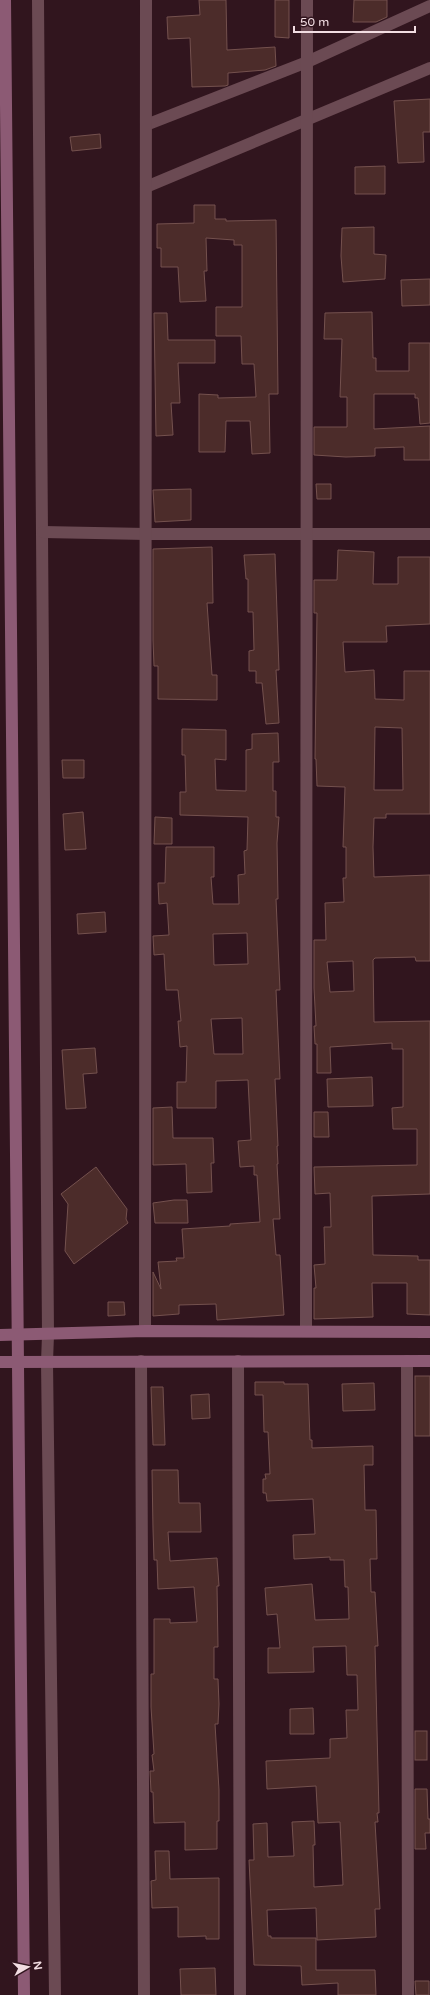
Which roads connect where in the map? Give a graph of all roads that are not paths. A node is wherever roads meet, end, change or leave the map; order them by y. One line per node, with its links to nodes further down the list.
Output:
1 (5, 0): 19 (main road)
2 (38, 0): 11 (street)
3 (146, 0): 9 (street)
4 (307, 0): 6 (street)
5 (430, 6): 6 (street)
6 (307, 62): 8 (street); 9 (street)
7 (430, 68): 8 (street)
8 (307, 120): 10 (street); 13 (street)
9 (146, 125): 10 (street)
10 (146, 187): 12 (street)
11 (43, 532): 12 (street); 20 (street)
12 (146, 534): 13 (street); 15 (street)
13 (306, 534): 14 (street); 16 (street)
14 (430, 534)
15 (145, 1331): 16 (main road); 20 (main road)
16 (306, 1331): 17 (main road)
17 (430, 1332)
18 (0, 1335): 19 (main road)
19 (18, 1335): 20 (main road); 25 (main road)
20 (48, 1335): 26 (street)
21 (238, 1361): 22 (main road); 27 (main road); 31 (street)
22 (407, 1361): 23 (main road); 32 (street)
23 (430, 1361)
24 (0, 1362): 25 (main road)
25 (18, 1362): 26 (main road); 28 (main road)
26 (46, 1362): 27 (main road); 29 (street)
27 (140, 1362): 30 (street)
28 (24, 1995)
29 (55, 1995)
30 (144, 1995)
31 (240, 1995)
32 (408, 1995)

